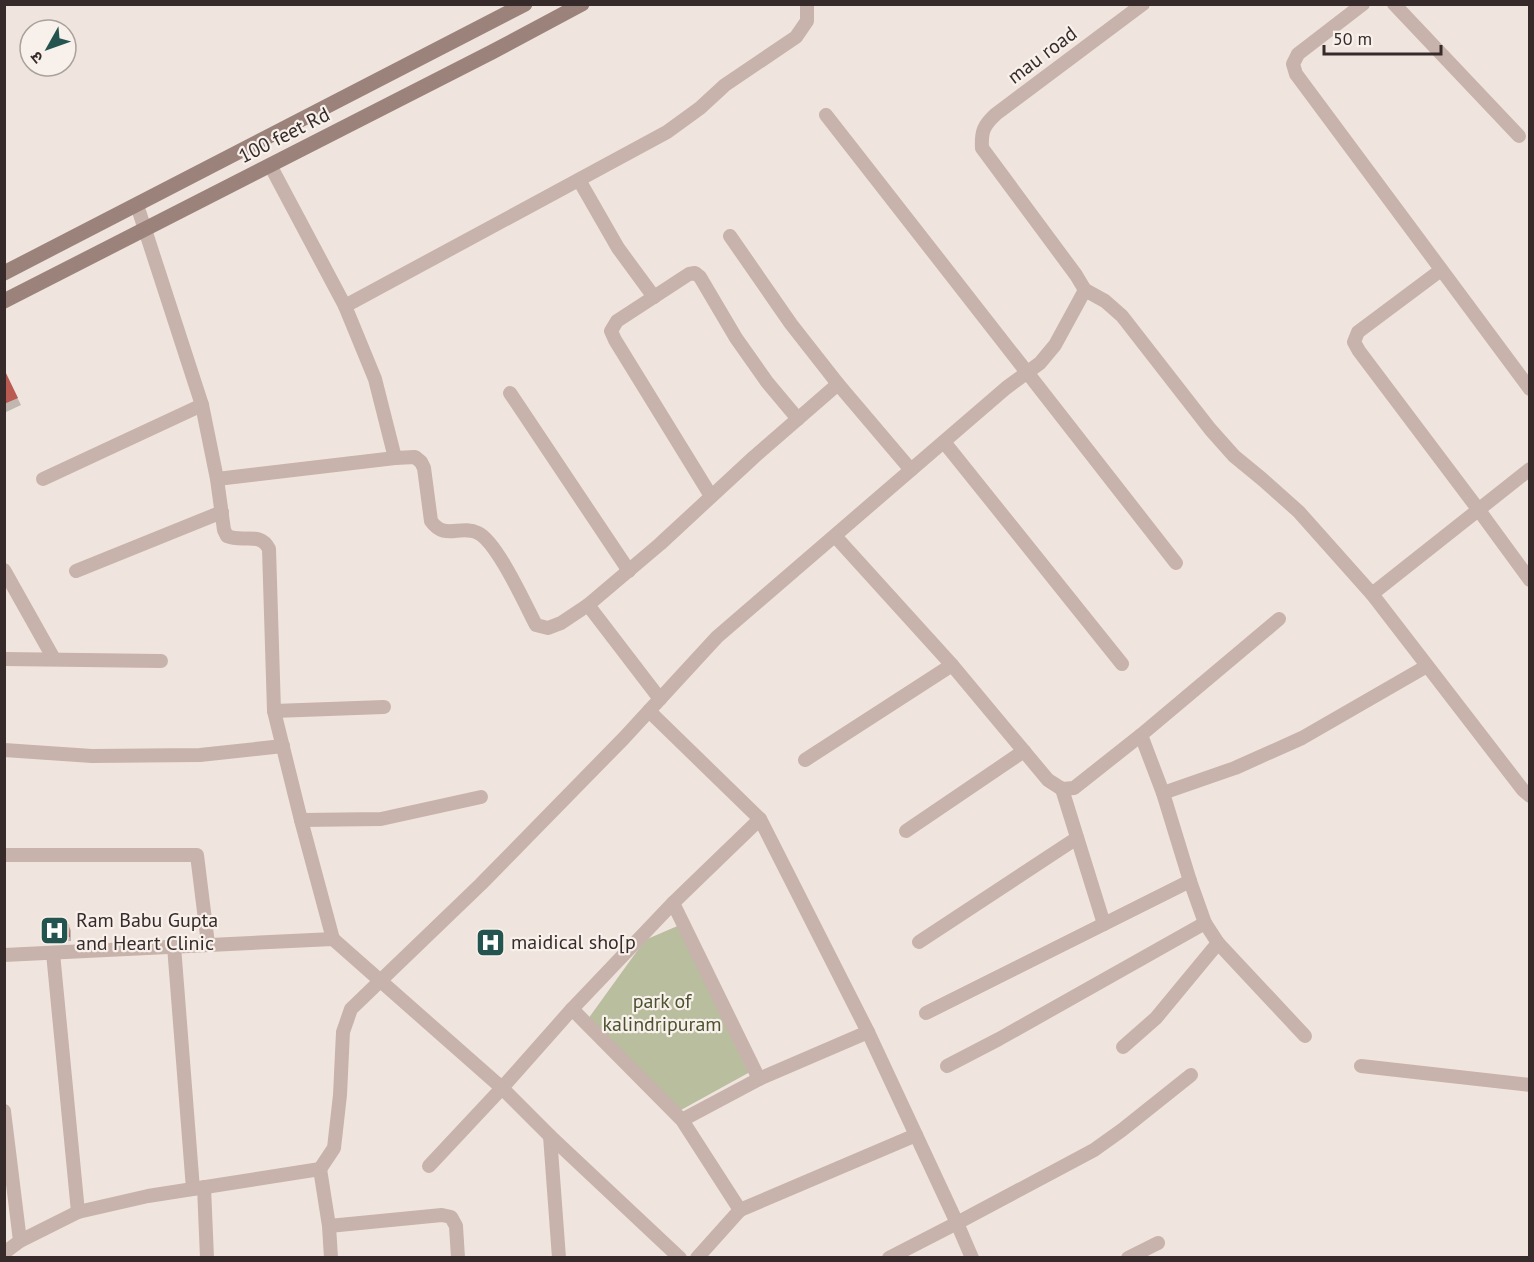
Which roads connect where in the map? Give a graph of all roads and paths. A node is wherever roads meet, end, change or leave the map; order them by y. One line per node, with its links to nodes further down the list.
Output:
1 (525, 4): 11 (main road)
2 (582, 4): 9 (main road, 100 feet Rd)
3 (807, 4): 10 (street)
4 (1143, 4): 16 (street, mau road)
5 (1363, 4): 14 (street)
6 (1394, 4): 8 (street)
7 (826, 116): 20 (street)
8 (1519, 136)
9 (270, 165): 12 (main road, 100 feet Rd); 19 (street)
10 (579, 180): 17 (street); 19 (street)
11 (137, 205): 12 (street); 15 (main road)
12 (145, 229): 18 (main road, 100 feet Rd); 24 (street)
13 (730, 236): 21 (street)
14 (1441, 270): 22 (street); 33 (street)
15 (4, 273)
16 (1085, 290): 20 (street); 41 (street)
17 (654, 297): 25 (street); 32 (street)
18 (4, 301)
19 (345, 306): 27 (street)
20 (1027, 373): 26 (street); 36 (street)
21 (838, 384): 25 (street); 29 (street)
22 (1530, 389)
23 (510, 393): 39 (street)
24 (202, 405): 30 (street); 31 (street)
25 (798, 419): 32 (street)
26 (944, 442): 29 (street); 47 (street)
27 (395, 458): 31 (street); 42 (street)
28 (1530, 469): 33 (street)
29 (911, 470): 35 (street)
30 (43, 479)
31 (217, 479): 34 (street)
32 (711, 496): 39 (street)
33 (1478, 509): 40 (street); 41 (street)
34 (222, 512): 38 (street); 52 (street)
35 (835, 536): 48 (street); 50 (street)
36 (1176, 563)
37 (4, 570): 45 (street)
38 (76, 571)
39 (629, 571): 42 (street)
40 (1530, 580)
41 (1372, 594): 49 (street)
42 (588, 605): 50 (street)
43 (1279, 619): 54 (street)
44 (4, 658): 45 (street)
45 (54, 659): 46 (street)
46 (161, 661)
47 (1122, 664)
48 (952, 665): 57 (street); 58 (street)
49 (1427, 666): 60 (street); 61 (street)
50 (660, 699): 53 (street)
51 (384, 707): 52 (street)
52 (274, 711): 55 (street)
53 (649, 711): 63 (street); 79 (street)
54 (1141, 735): 59 (street); 60 (street)
55 (283, 746): 56 (street); 64 (street)
56 (4, 750)
57 (1024, 751): 59 (street); 65 (street)
58 (805, 760)
59 (1062, 789): 66 (street)
60 (1163, 793): 68 (street)
61 (1530, 796)
62 (481, 797): 64 (street)
63 (760, 819): 69 (street); 82 (street)
64 (301, 820): 72 (street)
65 (906, 831)
66 (1077, 838): 71 (street); 73 (street)
67 (4, 855): 75 (street)
68 (1190, 881): 70 (street); 71 (street)
69 (673, 903): 80 (street); 88 (street)
70 (1205, 923): 74 (street); 85 (street)
71 (1104, 924): 81 (street)
72 (333, 939): 75 (street); 79 (street)
73 (919, 942)
74 (1218, 943): 83 (street); 84 (street)
75 (207, 944): 76 (street)
76 (174, 946): 77 (street); 97 (street)
77 (53, 952): 78 (street); 99 (street)
78 (4, 955)
79 (380, 981): 90 (street); 96 (street)
80 (572, 1009): 90 (street); 92 (street)
81 (926, 1013)
82 (868, 1032): 88 (street); 93 (street)
83 (1305, 1036)
84 (1124, 1047)
85 (947, 1066)
86 (1361, 1066): 89 (street)
87 (1191, 1075): 100 (street)
88 (759, 1079): 92 (street)
89 (1530, 1085)
90 (502, 1088): 94 (street); 95 (street)
91 (4, 1111): 102 (street)
92 (682, 1120): 98 (street)
93 (916, 1135): 98 (street); 100 (street)
94 (550, 1136): 108 (street); 109 (street)
95 (429, 1166)
96 (320, 1168): 97 (street); 101 (street)
97 (199, 1188): 99 (street); 105 (street)
98 (740, 1210): 110 (street)
99 (78, 1212): 102 (street)
100 (957, 1223): 111 (street); 112 (street)
101 (329, 1226): 106 (street); 107 (street)
102 (20, 1241): 104 (street)
103 (1158, 1243): 113 (street)
104 (4, 1253)
105 (207, 1257)
106 (331, 1257)
107 (458, 1257)
108 (559, 1257)
109 (680, 1257)
110 (697, 1257)
111 (889, 1257)
112 (972, 1257)
113 (1128, 1257)

